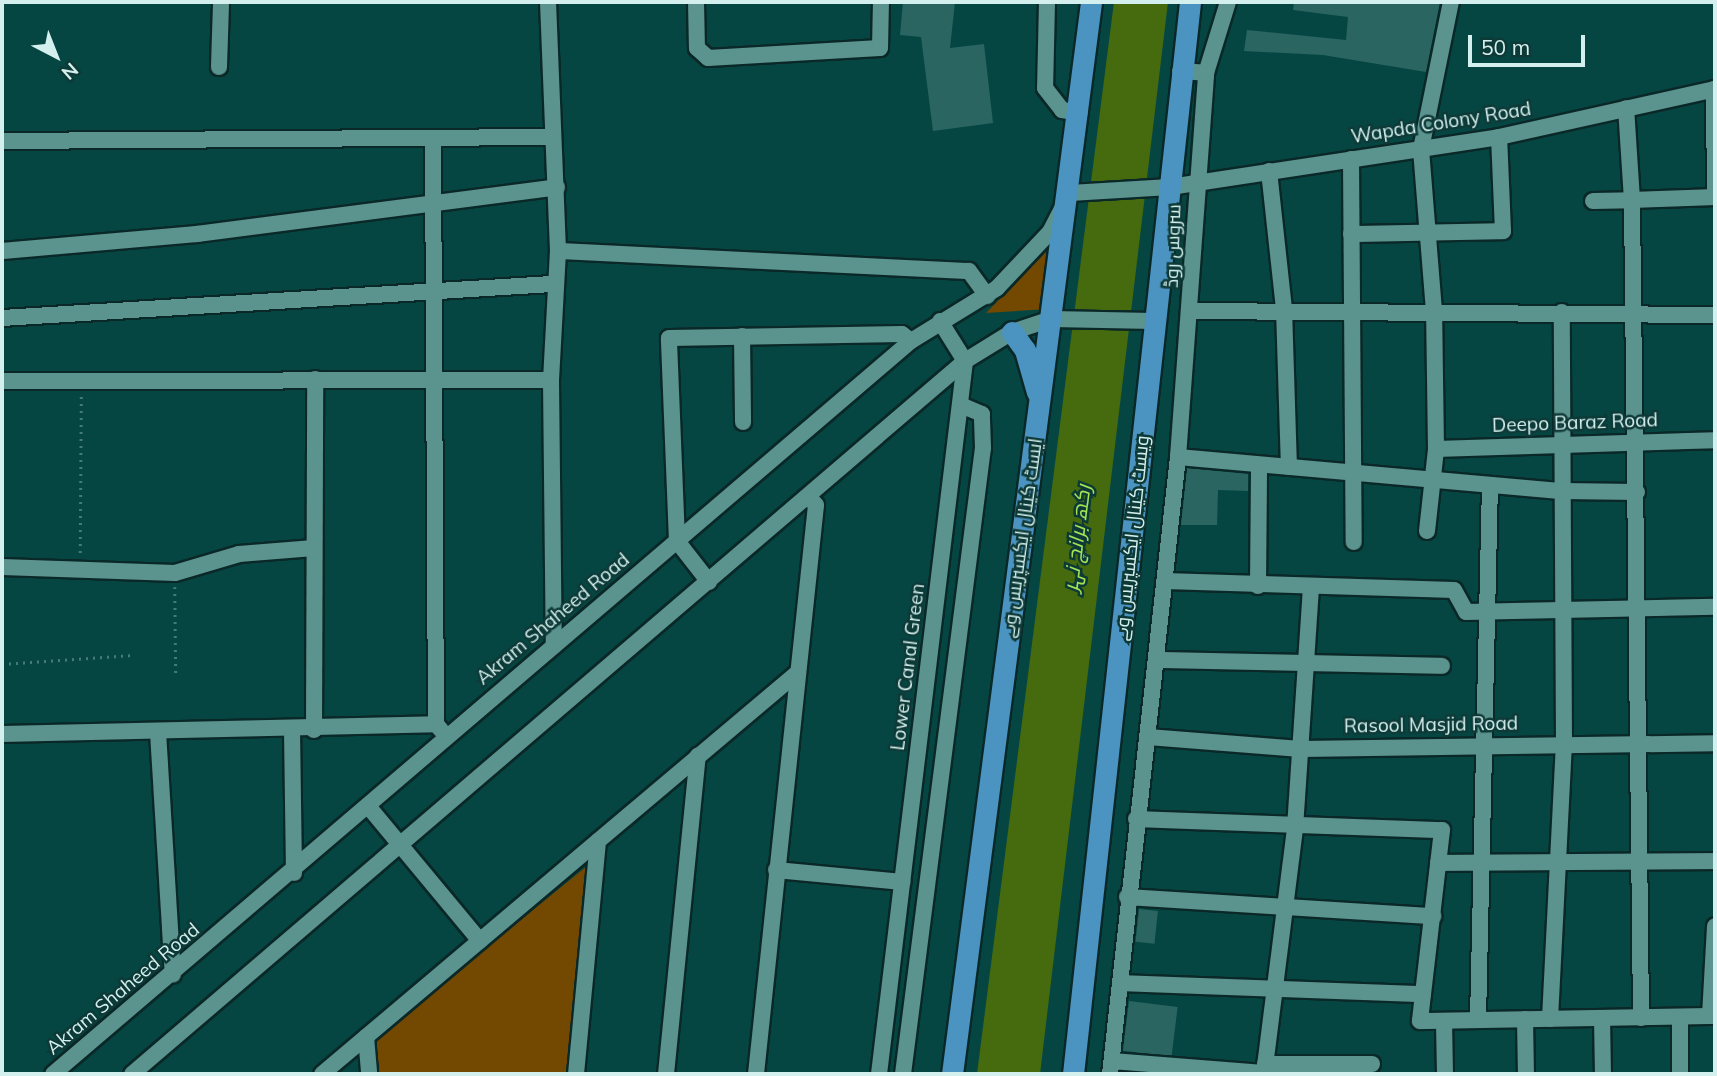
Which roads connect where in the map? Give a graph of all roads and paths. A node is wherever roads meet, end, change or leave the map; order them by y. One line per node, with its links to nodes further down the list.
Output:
1 (221, 2): 10 (street)
2 (548, 2): 16 (street)
3 (696, 2): 4 (street)
4 (880, 2)
5 (1047, 2): 15 (street)
6 (1091, 2): 15 (main road, ایسٹ کینال ایکسپریس وے)
7 (1190, 2): 11 (main road, ویسٹ کینال ایکسپریس وے)
8 (1228, 2): 12 (street)
9 (1451, 2): 20 (street)
10 (219, 67)
11 (1180, 71): 12 (street); 25 (main road, ویسٹ کینال ایکسپریس وے)
12 (1206, 73): 23 (street, سروس روڈ)
13 (1715, 89): 14 (street, Wapda Colony Road); 27 (street)
14 (1626, 108): 17 (street, Wapda Colony Road); 28 (street)
15 (1080, 113): 26 (main road, ایسٹ کینال ایکسپریس وے)
16 (553, 137): 19 (street); 24 (street)
17 (1499, 137): 20 (street, Wapda Colony Road); 31 (street)
18 (2, 141): 19 (street)
19 (433, 141): 30 (street)
20 (1421, 149): 21 (street, Wapda Colony Road); 31 (street)
21 (1351, 159): 22 (street, Wapda Colony Road); 32 (street)
22 (1269, 171): 23 (street, Wapda Colony Road); 38 (street)
23 (1197, 183): 25 (street, Wapda Colony Road); 40 (street, سروس روڈ)
24 (556, 187): 30 (street); 34 (street)
25 (1162, 187): 26 (street, Wapda Colony Road); 48 (main road, ویسٹ کینال ایکسپریس وے)
26 (1076, 192): 37 (street, Akram Shaheed Road); 46 (main road, ایسٹ کینال ایکسپریس وے)
27 (1715, 197): 28 (street)
28 (1632, 200): 29 (street); 43 (street)
29 (1592, 201)
30 (436, 202): 33 (street); 36 (street)
31 (1427, 233): 32 (street); 41 (street)
32 (1351, 234): 39 (street)
33 (2, 251)
34 (558, 251): 35 (street); 37 (street)
35 (552, 284): 36 (street); 56 (street)
36 (437, 289): 45 (street); 55 (street)
37 (987, 296): 47 (street, Akram Shaheed Road)
38 (1284, 309): 39 (street); 40 (street); 67 (street)
39 (1352, 310): 41 (street); 68 (street)
40 (1192, 311): 65 (street, سروس روڈ)
41 (1434, 311): 42 (street); 64 (street)
42 (1562, 312): 43 (street); 62 (street)
43 (1634, 313): 44 (street); 61 (street)
44 (1715, 316)
45 (2, 318)
46 (1061, 318): 48 (street); 49 (street); 63 (main road, ایسٹ کینال ایکسپریس وے)
47 (940, 321): 51 (street, Akram Shaheed Road); 52 (street)
48 (1148, 321): 155 (main road, ویسٹ کینال ایکسپریس وے)
49 (1012, 332): 52 (street); 63 (main road)
50 (743, 336): 51 (street); 59 (street); 75 (street)
51 (911, 341): 75 (street, Akram Shaheed Road)
52 (965, 361): 58 (street, Lower Canal Green); 73 (street)
53 (82, 378): 54 (street); 57 (street); 79 (path)
54 (315, 379): 55 (street); 77 (street)
55 (435, 380): 56 (street); 99 (street)
56 (551, 380): 89 (street)
57 (2, 381)
58 (963, 406): 121 (street, Lower Canal Green); 153 (street)
59 (743, 422)
60 (1715, 440): 61 (street, Deepo Baraz Road)
61 (1636, 441): 62 (street, Deepo Baraz Road); 72 (street)
62 (1564, 443): 64 (street, Deepo Baraz Road); 71 (street)
63 (1034, 446): 154 (main road, ایسٹ کینال ایکسپریس وے)
64 (1436, 449): 69 (street)
65 (1178, 457): 66 (street); 81 (street, سروس روڈ)
66 (1259, 465): 67 (street); 83 (street)
67 (1289, 467): 68 (street)
68 (1356, 472): 69 (street); 76 (street)
69 (1431, 480): 70 (street); 74 (street)
70 (1490, 485): 71 (street); 88 (street)
71 (1562, 491): 72 (street); 86 (street)
72 (1637, 492): 85 (street)
73 (809, 496): 82 (street); 95 (street)
74 (1427, 531)
75 (677, 541): 82 (street); 89 (street, Akram Shaheed Road)
76 (1354, 542)
77 (314, 548): 80 (street); 98 (street)
78 (2, 567): 79 (street)
79 (80, 569): 80 (street)
80 (175, 573): 96 (path)
81 (1165, 581): 83 (street); 91 (street, سروس روڈ)
82 (709, 582): 113 (street)
83 (1258, 586): 84 (street)
84 (1311, 588): 88 (street); 92 (street)
85 (1639, 606): 86 (street); 87 (street); 105 (street)
86 (1562, 607): 88 (street); 103 (street)
87 (1715, 607)
88 (1485, 611): 106 (street)
89 (554, 646): 99 (street, Akram Shaheed Road)
90 (133, 655): 93 (path)
91 (1158, 660): 92 (street); 102 (street, سروس روڈ)
92 (1308, 661): 94 (street); 107 (street)
93 (2, 664)
94 (1442, 666)
95 (797, 673): 108 (street); 119 (street)
96 (176, 676)
97 (292, 730): 98 (street); 100 (street); 120 (street)
98 (314, 730): 99 (street)
99 (441, 731): 109 (street, Akram Shaheed Road)
100 (158, 732): 101 (street); 127 (street)
101 (2, 734)
102 (1148, 737): 107 (street, Rasool Masjid Road); 110 (street, سروس روڈ)
103 (1563, 743): 105 (street, Rasool Masjid Road); 106 (street, Rasool Masjid Road); 116 (street)
104 (1715, 743): 105 (street, Rasool Masjid Road)
105 (1641, 745): 117 (street)
106 (1481, 747): 107 (street, Rasool Masjid Road); 115 (street)
107 (1301, 749): 111 (street)
108 (698, 757): 112 (street); 150 (street)
109 (368, 806): 113 (street); 120 (street, Akram Shaheed Road)
110 (1136, 819): 111 (street); 122 (street, سروس روڈ)
111 (1295, 828): 118 (street); 123 (street)
112 (598, 841): 126 (street); 149 (street)
113 (402, 848): 126 (street); 140 (street)
114 (1715, 861): 117 (street)
115 (1479, 862): 116 (street); 118 (street); 137 (street)
116 (1559, 862): 117 (street); 134 (street)
117 (1639, 862): 132 (street)
118 (1438, 863): 124 (street)
119 (776, 870): 121 (street); 151 (street)
120 (294, 873): 127 (street, Akram Shaheed Road)
121 (902, 882): 152 (street, Lower Canal Green)
122 (1127, 897): 123 (street); 128 (street, سروس روڈ)
123 (1284, 907): 124 (street); 129 (street)
124 (1433, 916): 130 (street)
125 (1715, 926): 131 (street)
126 (480, 941): 139 (street)
127 (173, 975): 144 (street, Akram Shaheed Road)
128 (1120, 983): 129 (street); 142 (street, سروس روڈ)
129 (1275, 986): 130 (street); 143 (street)
130 (1423, 994): 138 (street)
131 (1713, 1016): 133 (street)
132 (1641, 1017): 133 (street); 135 (street)
133 (1680, 1017): 159 (street)
134 (1550, 1018): 135 (street); 136 (street)
135 (1602, 1018): 158 (street)
136 (1525, 1019): 137 (street); 157 (street)
137 (1478, 1020): 138 (street)
138 (1444, 1022): 156 (street)
139 (366, 1037): 147 (street); 148 (street)
140 (156, 1054): 145 (street); 146 (street)
141 (1372, 1064): 143 (street)
142 (1111, 1068): 143 (street)
143 (1264, 1070)
144 (53, 1074)
145 (132, 1074)
146 (157, 1074)
147 (322, 1074)
148 (369, 1074)
149 (576, 1074)
150 (666, 1074)
151 (756, 1074)
152 (879, 1074)
153 (903, 1074)
154 (952, 1074)
155 (1073, 1074)
156 (1445, 1074)
157 (1526, 1074)
158 (1603, 1074)
159 (1681, 1074)

